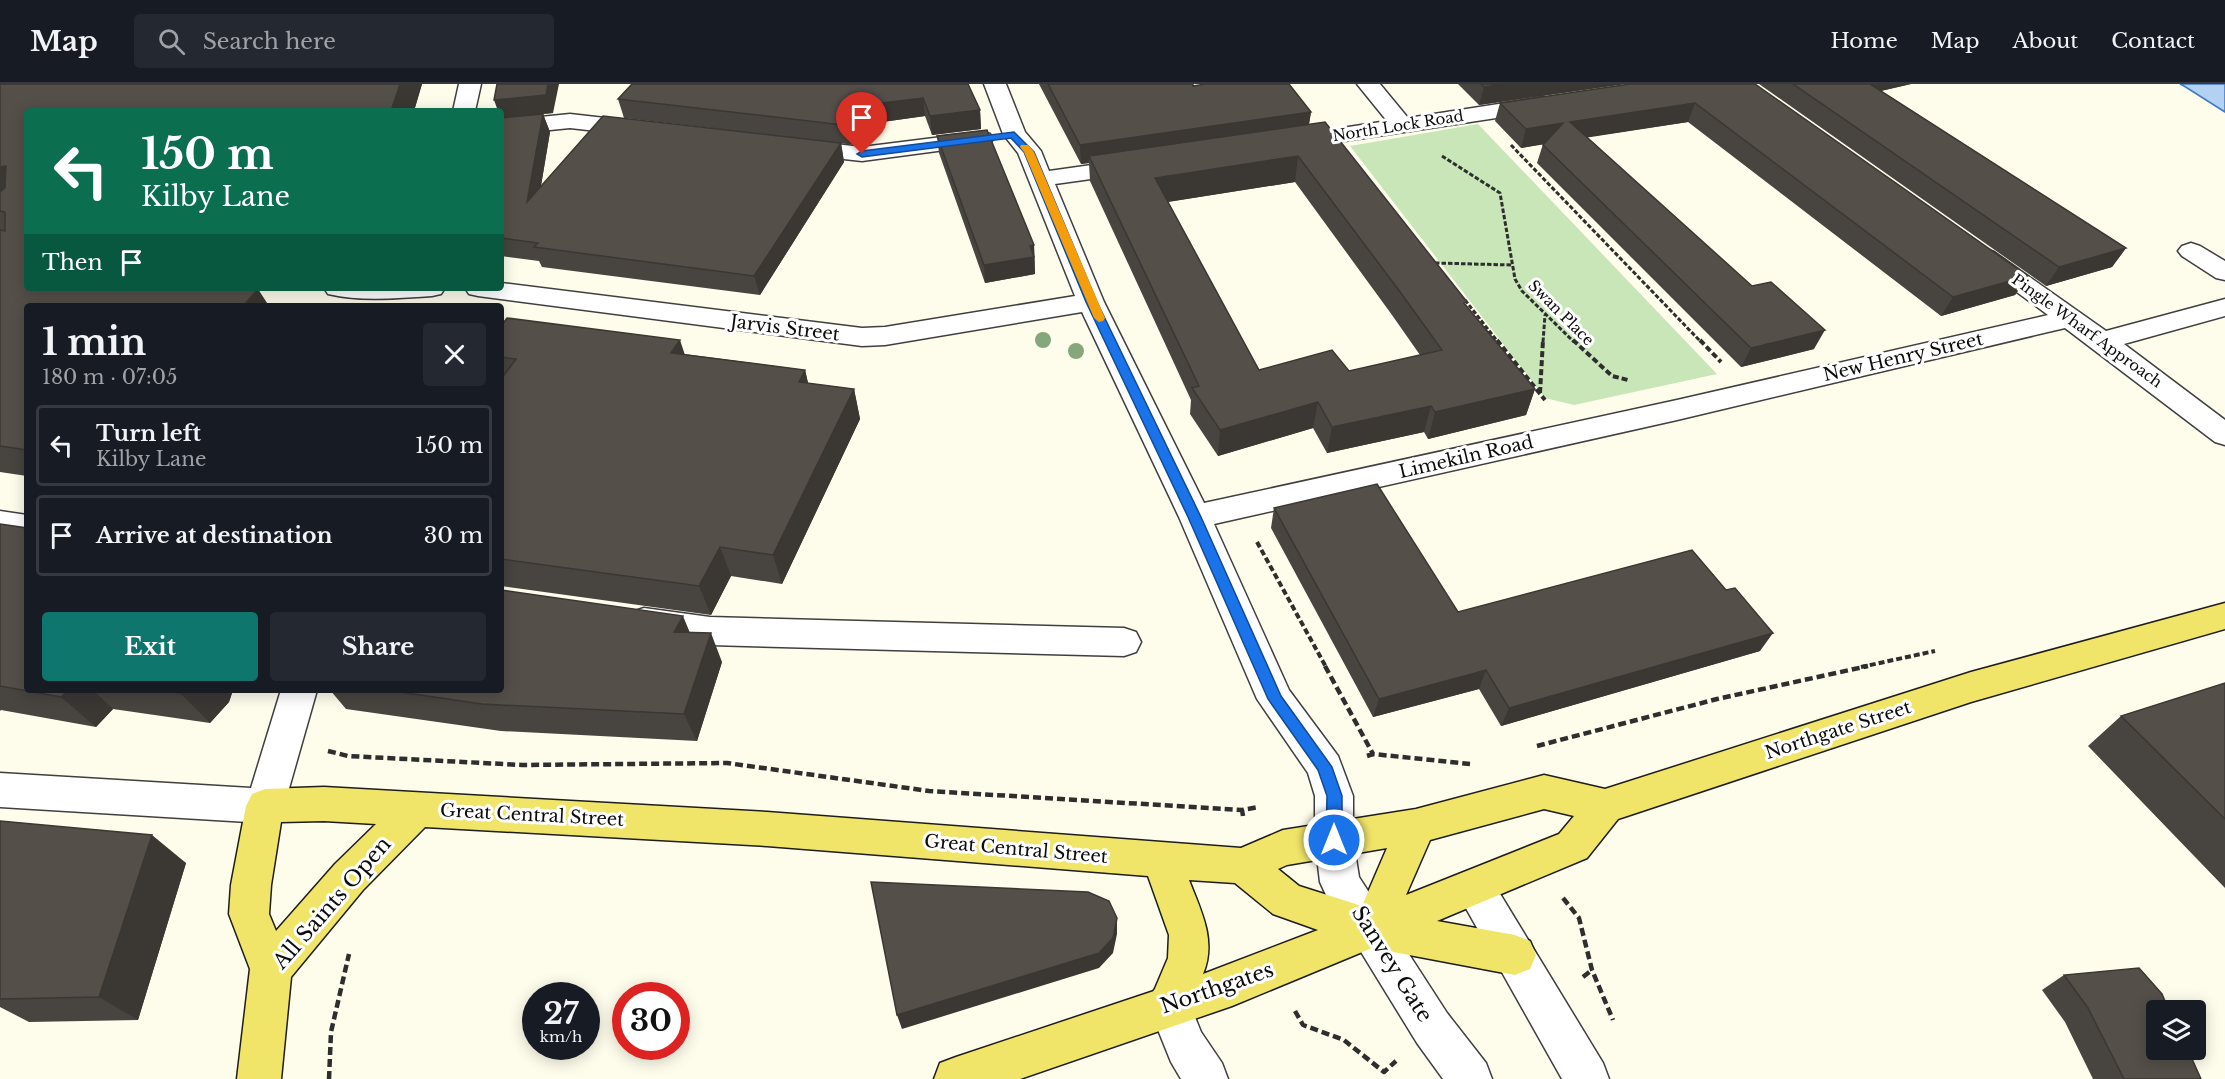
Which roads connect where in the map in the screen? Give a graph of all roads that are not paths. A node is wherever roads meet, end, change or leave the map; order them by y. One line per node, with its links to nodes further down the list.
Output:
1 (470, 84): 5 (street)
2 (994, 84): 9 (street, Sanvey Gate)
3 (1368, 84): 6 (street)
4 (1560, 102): 6 (street, North Lock Road)
5 (465, 108)
6 (1402, 125): 11 (street, North Lock Road)
7 (504, 128): 8 (street)
8 (660, 131)
9 (1014, 134): 10 (street); 13 (street, Sanvey Gate)
10 (776, 145)
11 (1266, 146)
12 (1151, 164): 13 (street)
13 (1041, 179): 20 (street, Sanvey Gate)
14 (1964, 243): 22 (street, Pingle Wharf Approach)
15 (2191, 251): 16 (street)
16 (2225, 272)
17 (364, 291): 19 (street)
18 (502, 291): 20 (street, Jarvis Street)
19 (417, 293)
20 (1091, 302): 26 (street, Sanvey Gate)
21 (2225, 307): 23 (street)
22 (2070, 318): 23 (street, Pingle Wharf Approach); 24 (street, New Henry Street)
23 (2102, 341): 25 (street, Pingle Wharf Approach)
24 (1743, 394): 26 (street, Limekiln Road)
25 (2225, 435)
26 (1195, 517): 38 (street, Sanvey Gate)
27 (0, 523): 28 (street)
28 (24, 527)
29 (2225, 616): 35 (main road, Northgate Street)
30 (617, 618): 31 (street)
31 (1124, 642)
32 (298, 693): 34 (street)
33 (0, 790): 34 (street)
34 (265, 806): 36 (main road, Great Central Street); 44 (main road)
35 (1605, 806): 37 (main road, Great Central Street); 41 (main road)
36 (417, 809): 39 (main road, Great Central Street); 44 (main road, All Saints Open)
37 (1416, 826): 38 (main road, Great Central Street); 42 (main road)
38 (1334, 840): 40 (main road, Great Central Street); 42 (street, Sanvey Gate)
39 (1162, 861): 40 (main road, Great Central Street); 45 (main road)
40 (1243, 866): 42 (main road)
41 (1474, 887): 42 (main road, Northgates); 43 (street)
42 (1372, 929): 43 (main road); 45 (main road, Northgates); 49 (street, Sanvey Gate)
43 (1515, 955): 50 (street)
44 (272, 969): 46 (main road, All Saints Open)
45 (1169, 1005): 47 (main road, Northgates); 48 (street)
46 (259, 1079)
47 (956, 1079)
48 (1206, 1079)
49 (1470, 1079)
50 (1587, 1079)

